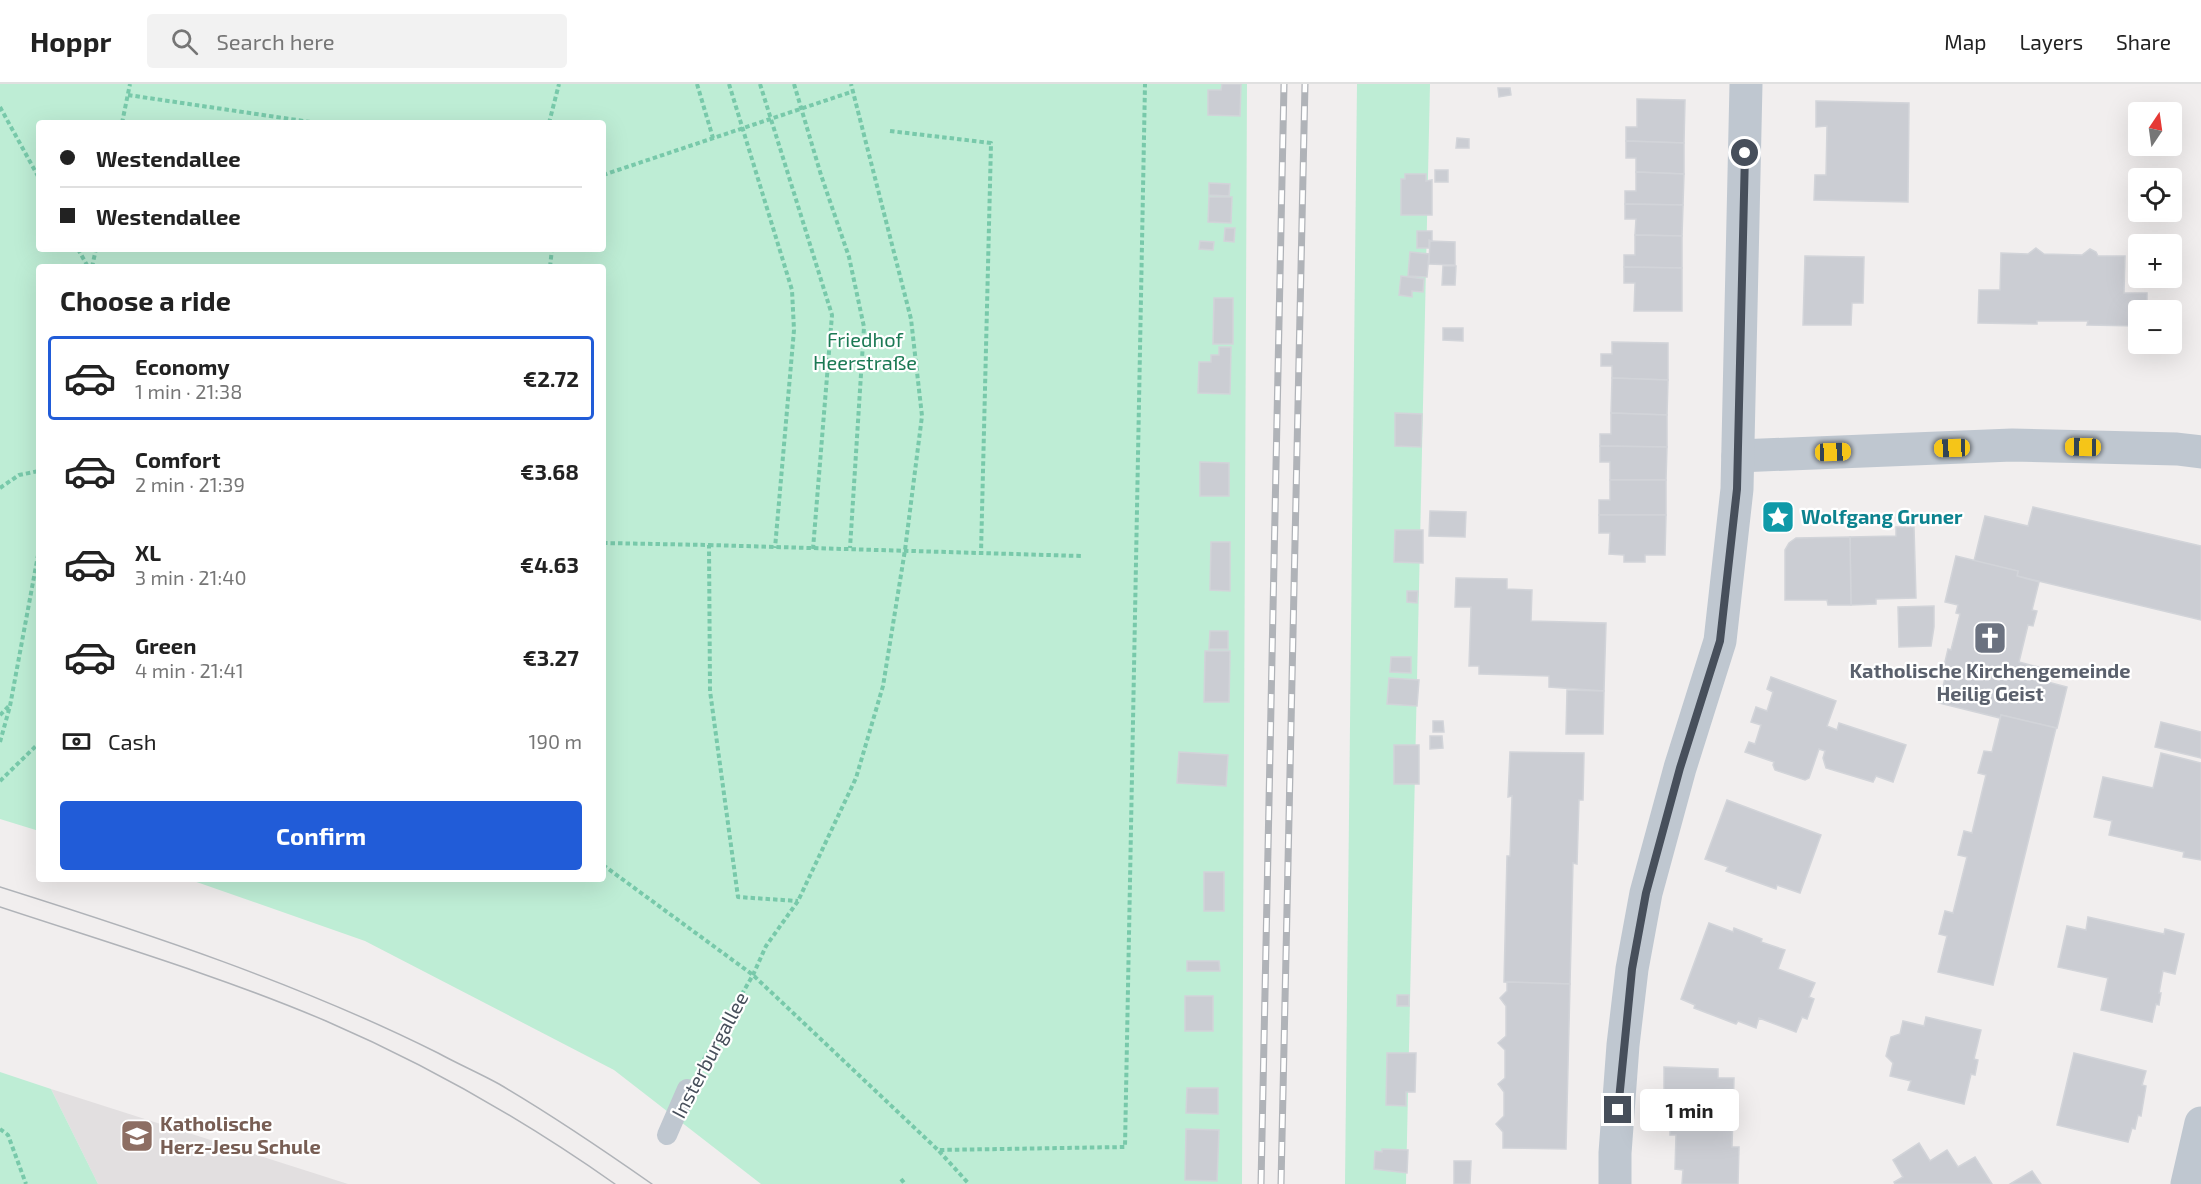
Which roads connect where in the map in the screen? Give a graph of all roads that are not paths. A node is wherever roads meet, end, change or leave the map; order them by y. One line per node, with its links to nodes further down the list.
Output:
1 (1746, 84): 3 (street)
2 (2201, 452): 3 (street)
3 (1738, 456): 7 (street)
4 (687, 1089): 6 (lane, Insterburgallee)
5 (2201, 1123): 8 (street)
6 (668, 1135)
7 (1615, 1184)
8 (2187, 1184)

